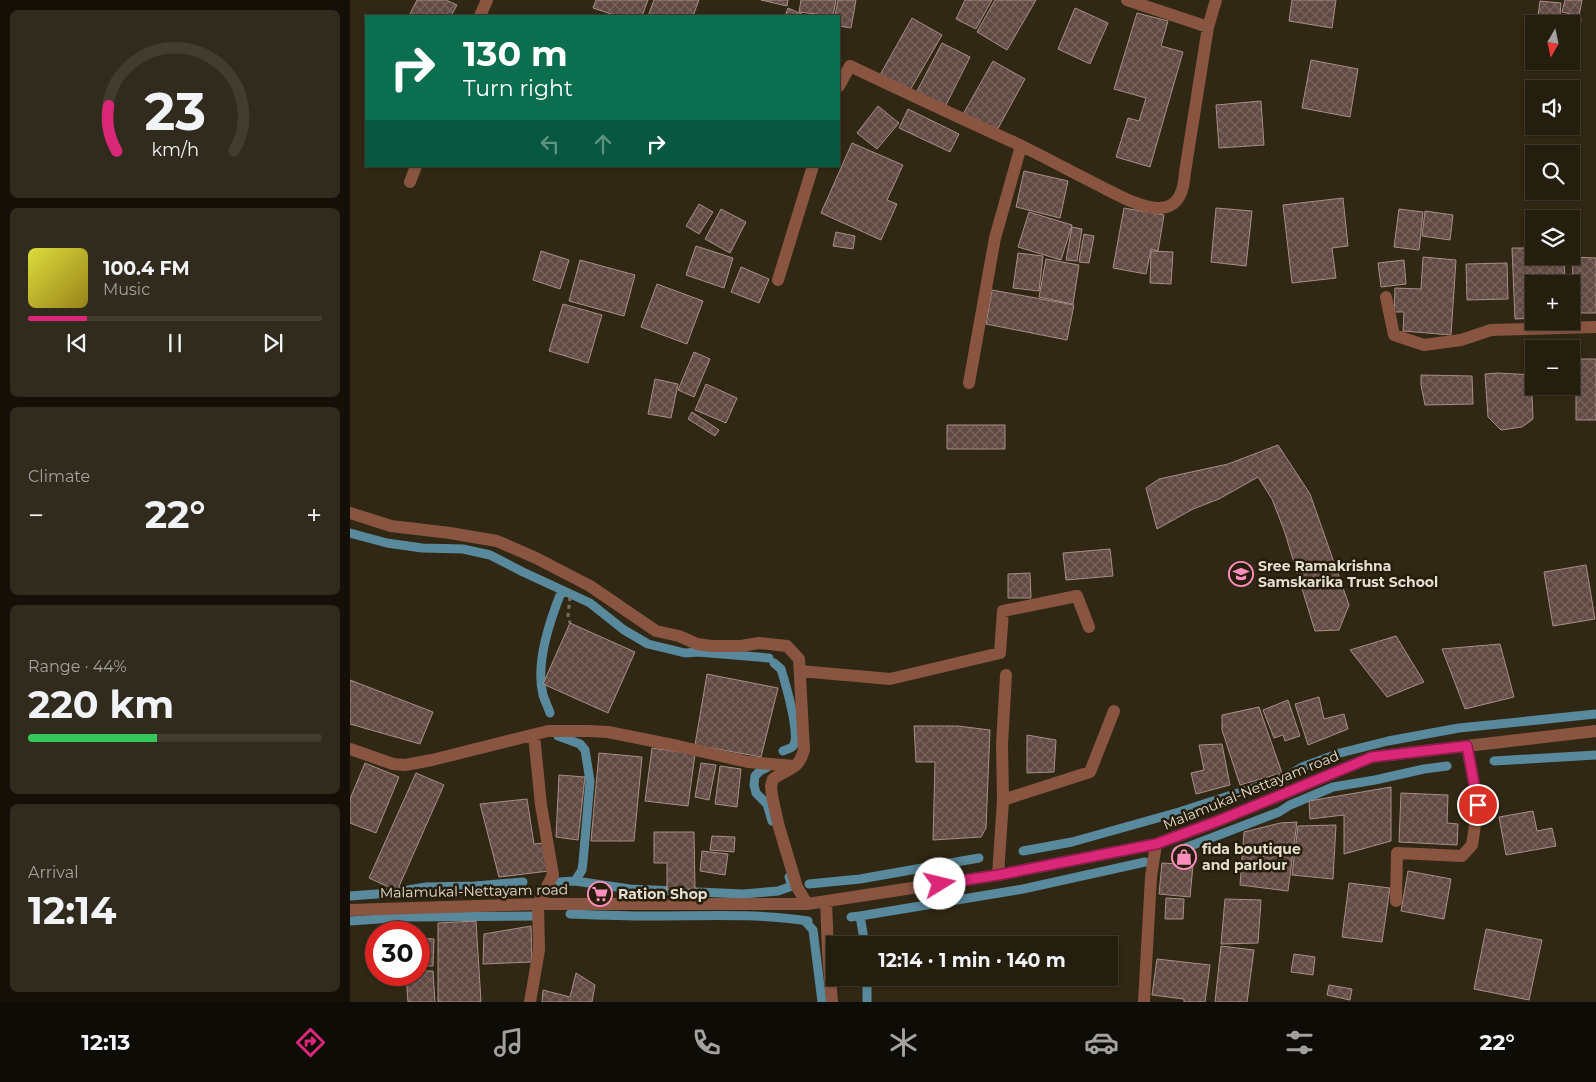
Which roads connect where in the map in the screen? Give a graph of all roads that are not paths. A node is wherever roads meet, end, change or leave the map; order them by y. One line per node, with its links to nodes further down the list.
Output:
1 (487, 0): 4 (street)
2 (1127, 0): 5 (street)
3 (1216, 0): 5 (street)
4 (480, 15)
5 (1208, 27): 7 (street)
6 (840, 84): 7 (street)
7 (1021, 146): 14 (street)
8 (416, 167): 10 (street)
9 (813, 167): 11 (street)
10 (410, 182)
11 (778, 280)
12 (1386, 296): 13 (street)
13 (1596, 327)
14 (969, 383)
15 (350, 513): 17 (street)
16 (1089, 627): 17 (street)
17 (800, 672): 24 (street)
18 (1006, 674): 25 (street)
19 (1114, 711): 25 (street)
20 (1596, 731): 22 (street, Malamukal-Nettayam road)
21 (534, 735): 23 (street); 24 (street); 30 (street)
22 (1467, 746): 26 (street, Malamukal-Nettayam road); 29 (street)
23 (350, 749)
24 (796, 767): 31 (street)
25 (1003, 800): 27 (street)
26 (1156, 844): 27 (street, Malamukal-Nettayam road); 35 (street)
27 (998, 875): 28 (street, Malamukal-Nettayam road)
28 (826, 901): 31 (street, Malamukal-Nettayam road); 34 (street)
29 (1396, 901)
30 (538, 904): 31 (street, Malamukal-Nettayam road); 32 (street, Malamukal-Nettayam road); 33 (street)
31 (807, 904)
32 (350, 910)
33 (530, 1002)
34 (832, 1002)
35 (1144, 1002)

